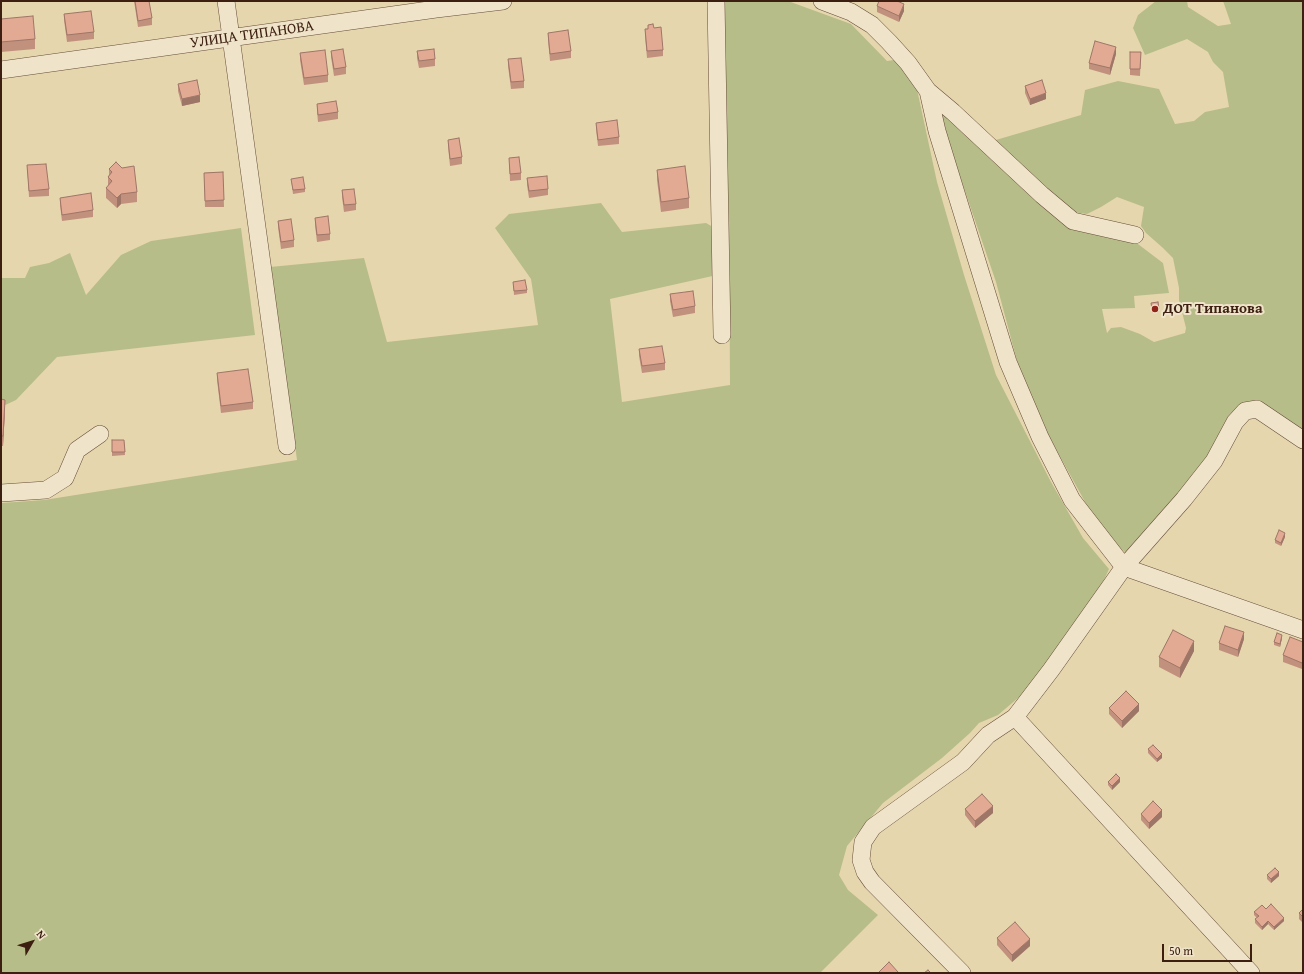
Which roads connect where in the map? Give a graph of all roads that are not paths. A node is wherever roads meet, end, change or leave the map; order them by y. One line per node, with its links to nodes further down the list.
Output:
1 (226, 1): 5 (street)
2 (503, 1): 5 (street, УЛИЦА ТИПАНОВА)
3 (716, 1): 9 (street)
4 (822, 1): 7 (street)
5 (230, 38): 6 (street, УЛИЦА ТИПАНОВА); 12 (street)
6 (1, 70)
7 (928, 91): 8 (street); 14 (street)
8 (1135, 235)
9 (722, 335)
10 (100, 434): 13 (street)
11 (1303, 440): 14 (street)
12 (287, 446)
13 (1, 493)
14 (1124, 567): 15 (street); 16 (street)
15 (1303, 630)
16 (1015, 717): 17 (street); 18 (street)
17 (962, 973)
18 (1251, 973)

